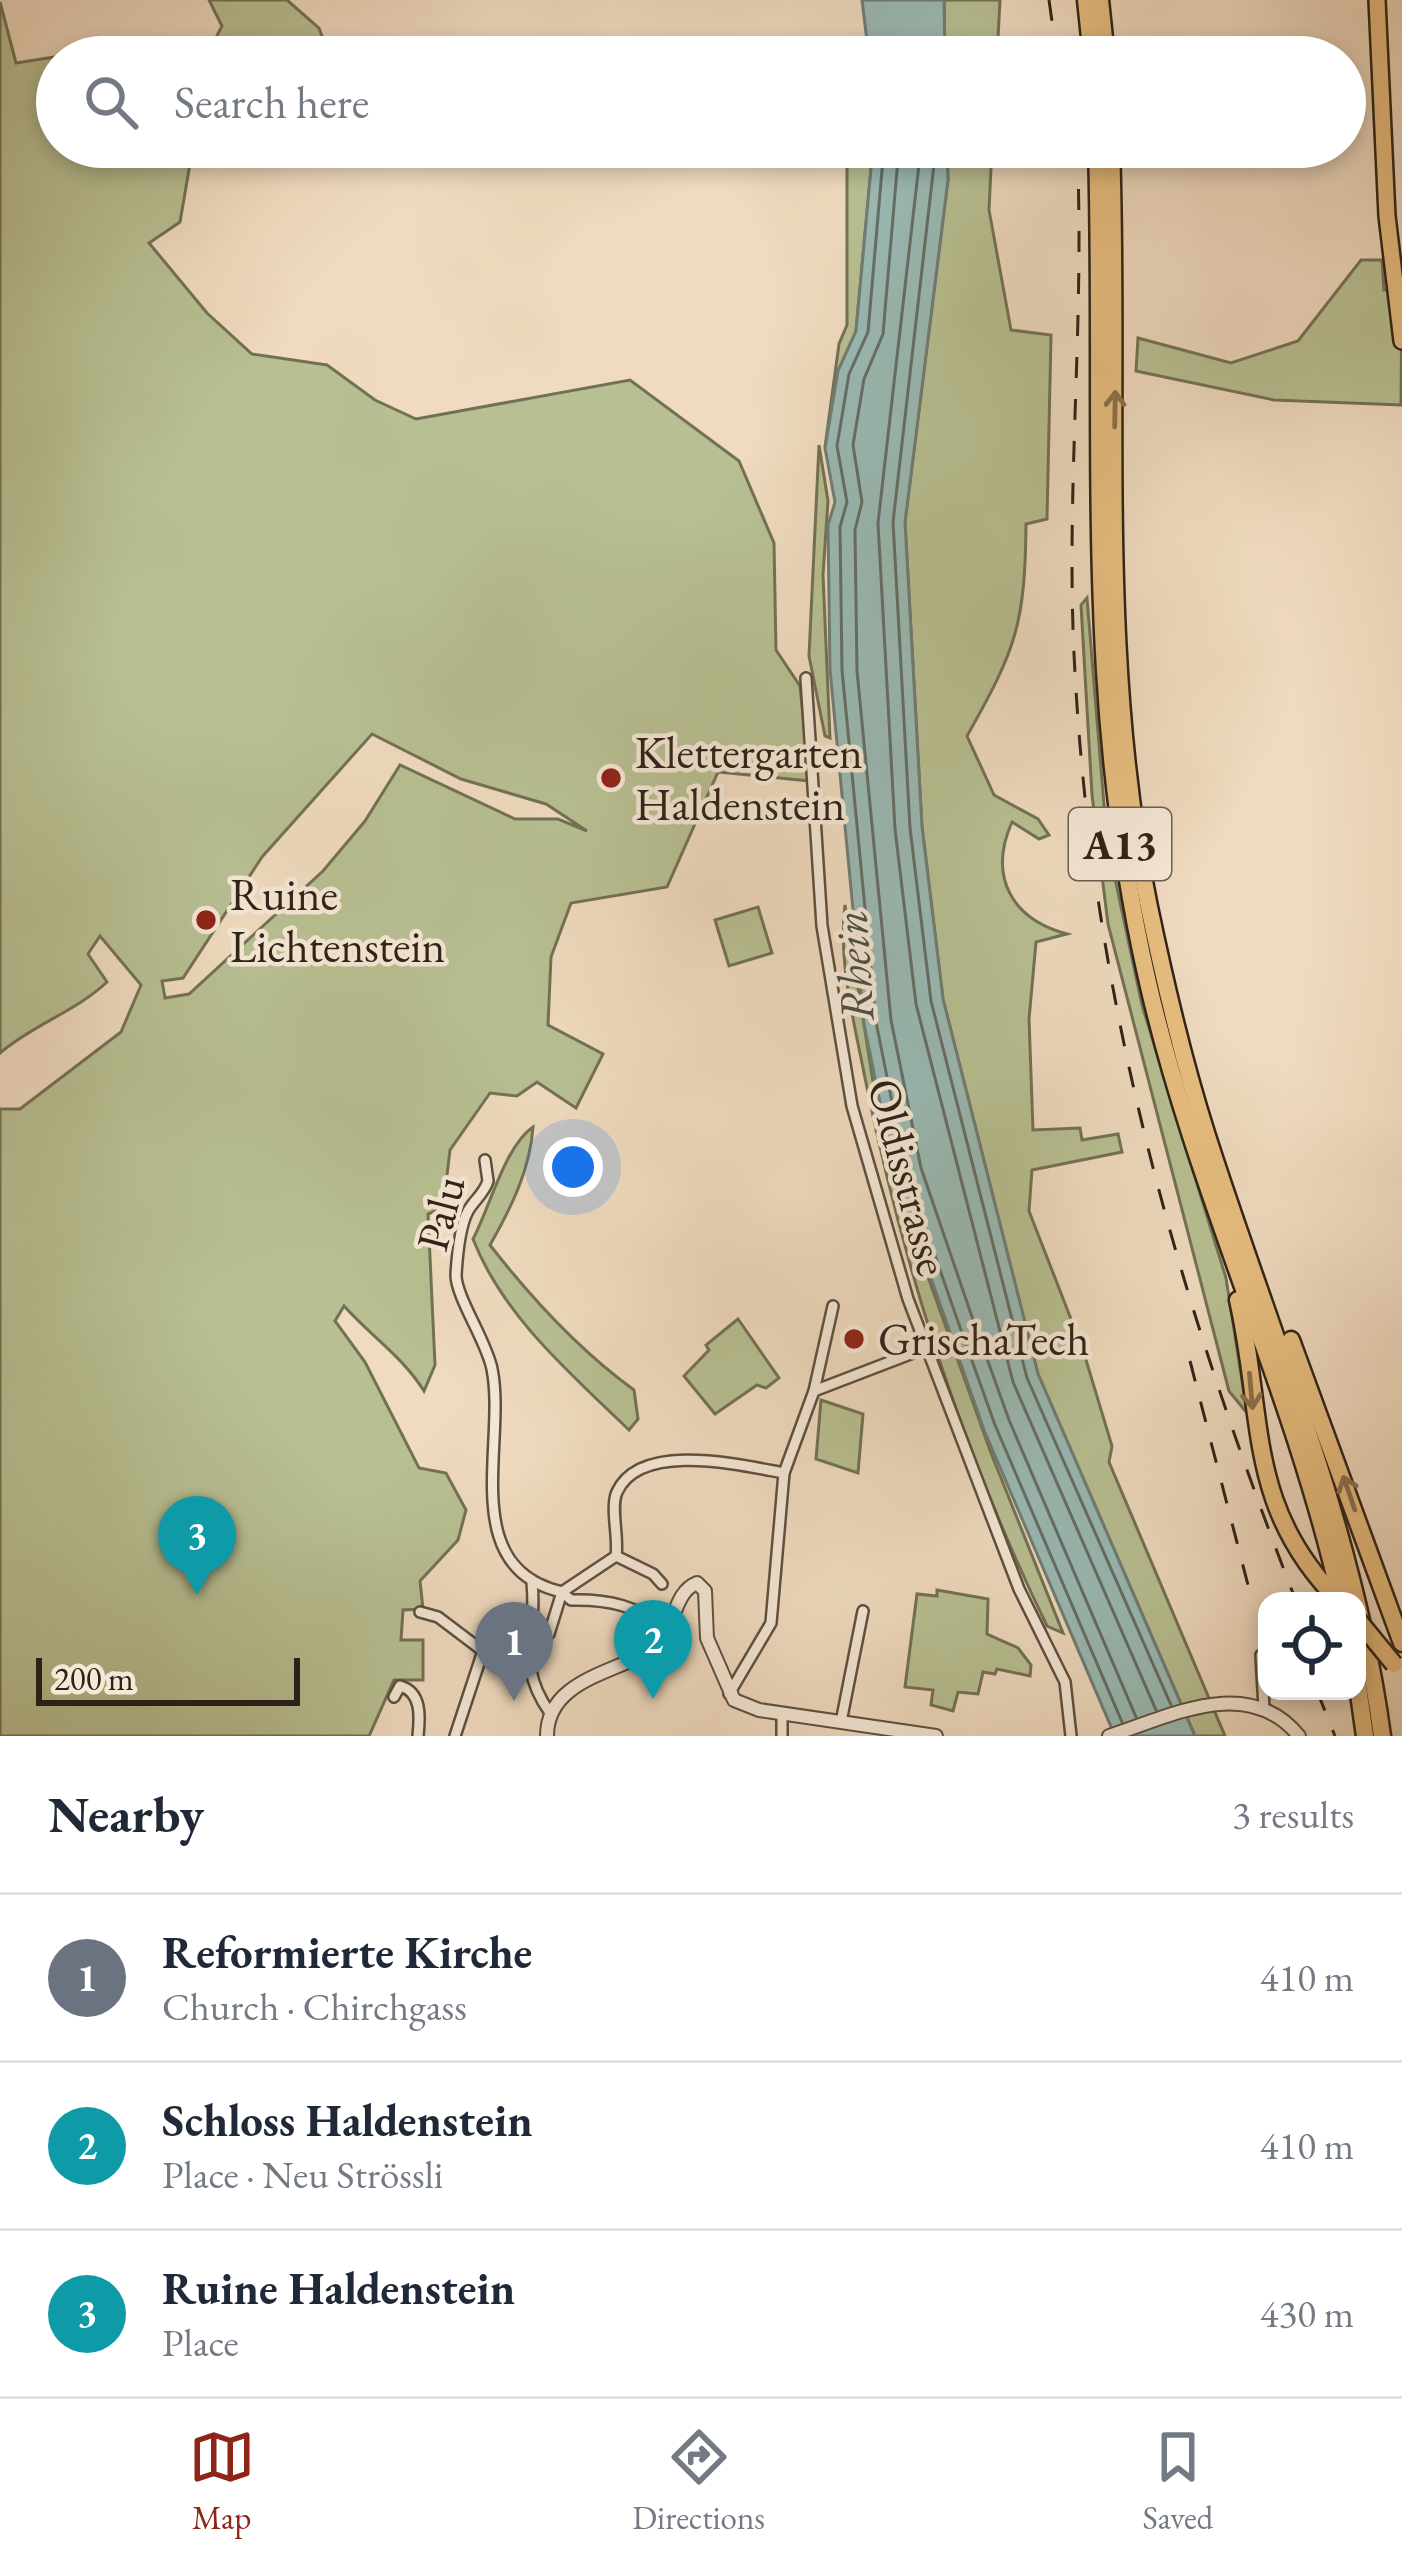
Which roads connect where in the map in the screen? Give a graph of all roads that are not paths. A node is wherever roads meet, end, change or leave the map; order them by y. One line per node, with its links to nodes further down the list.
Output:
1 (1086, 0): 4 (highway)
2 (1100, 0): 5 (highway)
3 (1377, 0): 8 (main road)
4 (1090, 36)
5 (1104, 36)
6 (1097, 168): 12 (highway, A13)
7 (1111, 168): 11 (highway, A13, one-way to 7)
8 (1402, 341)
9 (806, 678): 14 (street, Oldisstrasse)
10 (485, 1160): 18 (street, Palu)
11 (1216, 1165): 29 (highway, A13, one-way to 11); 50 (highway, A13)
12 (1210, 1196): 21 (highway, A13, one-way to 21); 22 (highway, A13)
13 (833, 1306): 15 (street)
14 (926, 1348): 15 (street); 46 (street, Oldisstrasse)
15 (814, 1391): 16 (street)
16 (784, 1473): 17 (street); 32 (street)
17 (616, 1556): 19 (street); 20 (street)
18 (532, 1583): 20 (street); 25 (street)
19 (662, 1584)
20 (566, 1588): 26 (street); 28 (street)
21 (1331, 1592)
22 (1338, 1592)
23 (863, 1611): 39 (street)
24 (420, 1612): 30 (street)
25 (530, 1628): 30 (street); 38 (street)
26 (669, 1630): 32 (street); 38 (street)
27 (1366, 1630): 31 (highway, bridge)
28 (549, 1634)
29 (1402, 1643)
30 (483, 1651): 42 (street)
31 (1398, 1671)
32 (728, 1695): 37 (street)
33 (394, 1697): 41 (street)
34 (1264, 1700): 36 (street)
35 (1360, 1700): 49 (highway)
36 (1264, 1708): 47 (street); 48 (street)
37 (782, 1712): 39 (street); 44 (street)
38 (550, 1713): 43 (street)
39 (841, 1721): 40 (street)
40 (875, 1731): 45 (street)
41 (418, 1736)
42 (455, 1736)
43 (547, 1736)
44 (782, 1736)
45 (936, 1736)
46 (1071, 1736)
47 (1109, 1736)
48 (1299, 1736)
49 (1365, 1736)
50 (1382, 1736)

